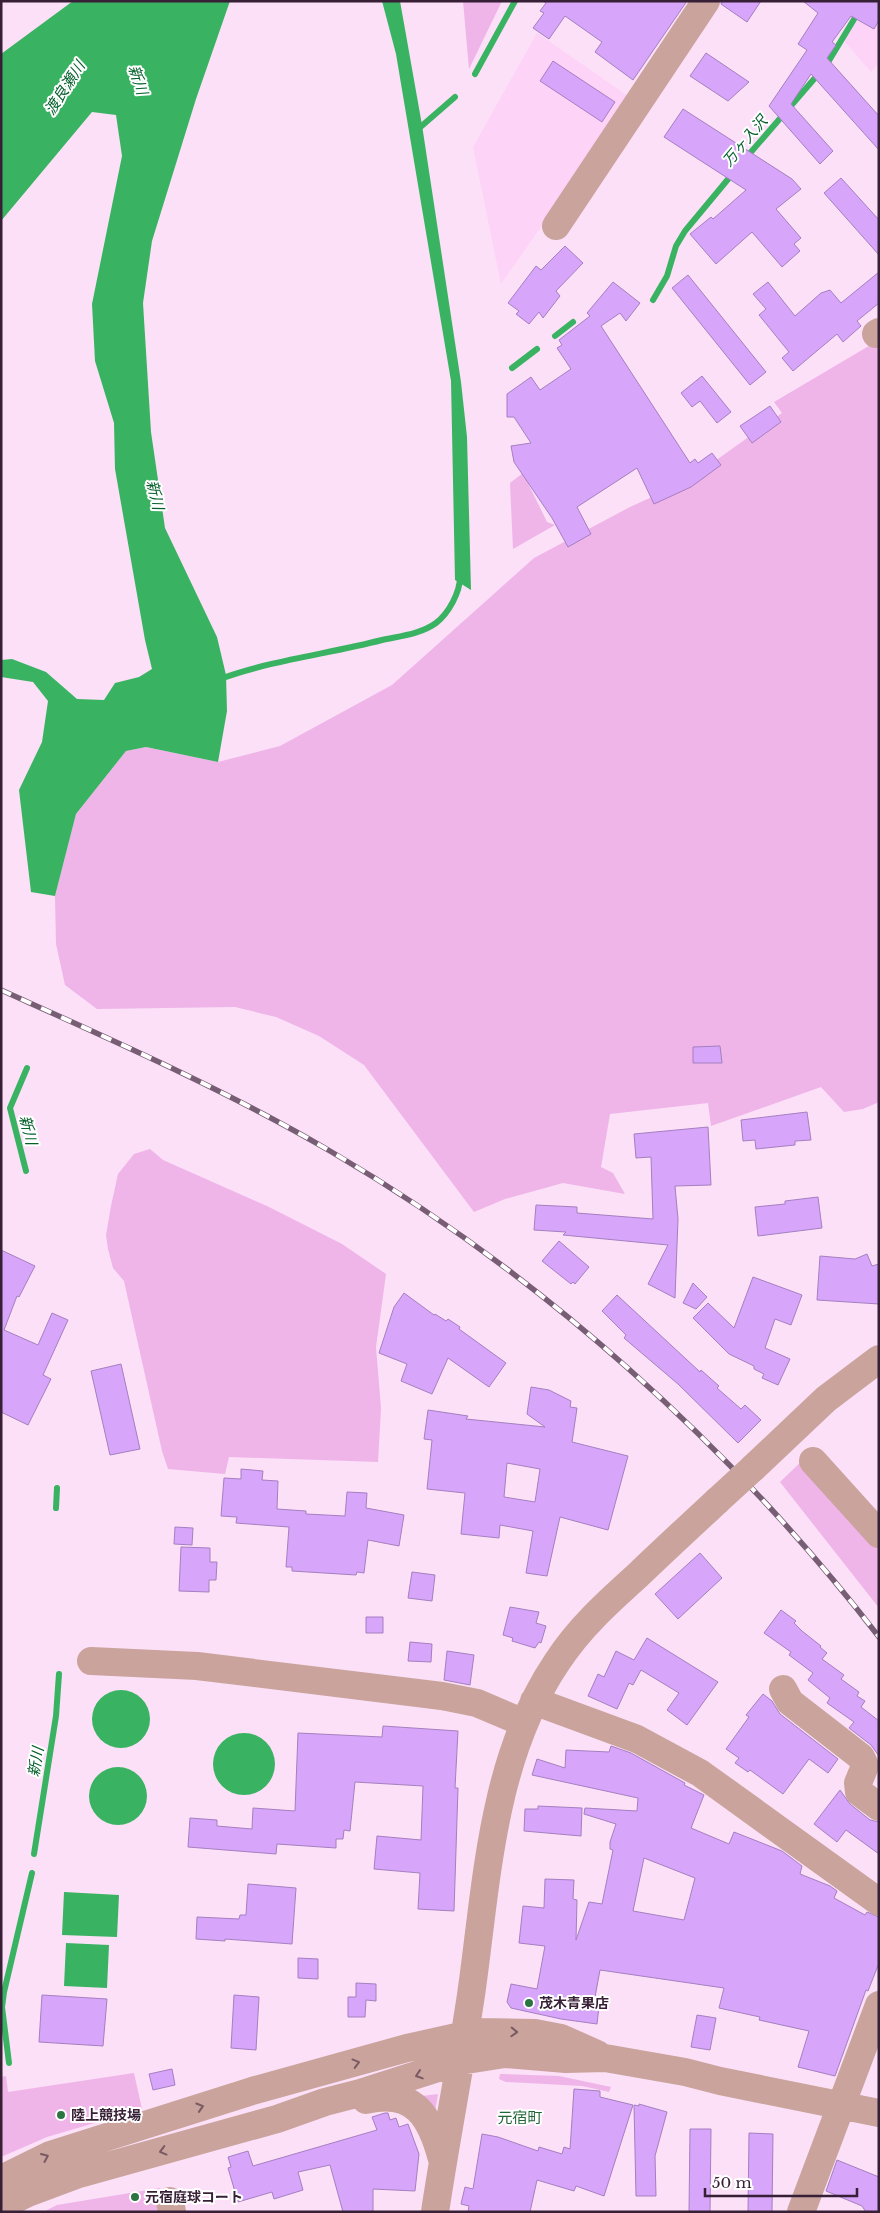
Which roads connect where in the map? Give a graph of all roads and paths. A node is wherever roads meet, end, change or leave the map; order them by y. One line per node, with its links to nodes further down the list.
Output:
1 (706, 1): 2 (street)
2 (556, 226)
3 (879, 1359): 8 (street, bridge)
4 (813, 1461): 5 (street)
5 (879, 1534)
6 (91, 1661): 8 (street)
7 (783, 1689): 9 (street)
8 (529, 1712): 10 (street); 12 (street)
9 (879, 1807)
10 (879, 1902)
11 (879, 2005): 13 (street)
12 (462, 2048): 13 (street); 15 (street, one-way to 15); 16 (street); 17 (street, one-way to 12)
13 (840, 2106): 14 (street); 20 (street)
14 (879, 2113)
15 (278, 2119): 16 (street); 18 (street, one-way to 18)
16 (443, 2161): 19 (street)
17 (1, 2179)
18 (1, 2206)
19 (435, 2212)
20 (801, 2212)

